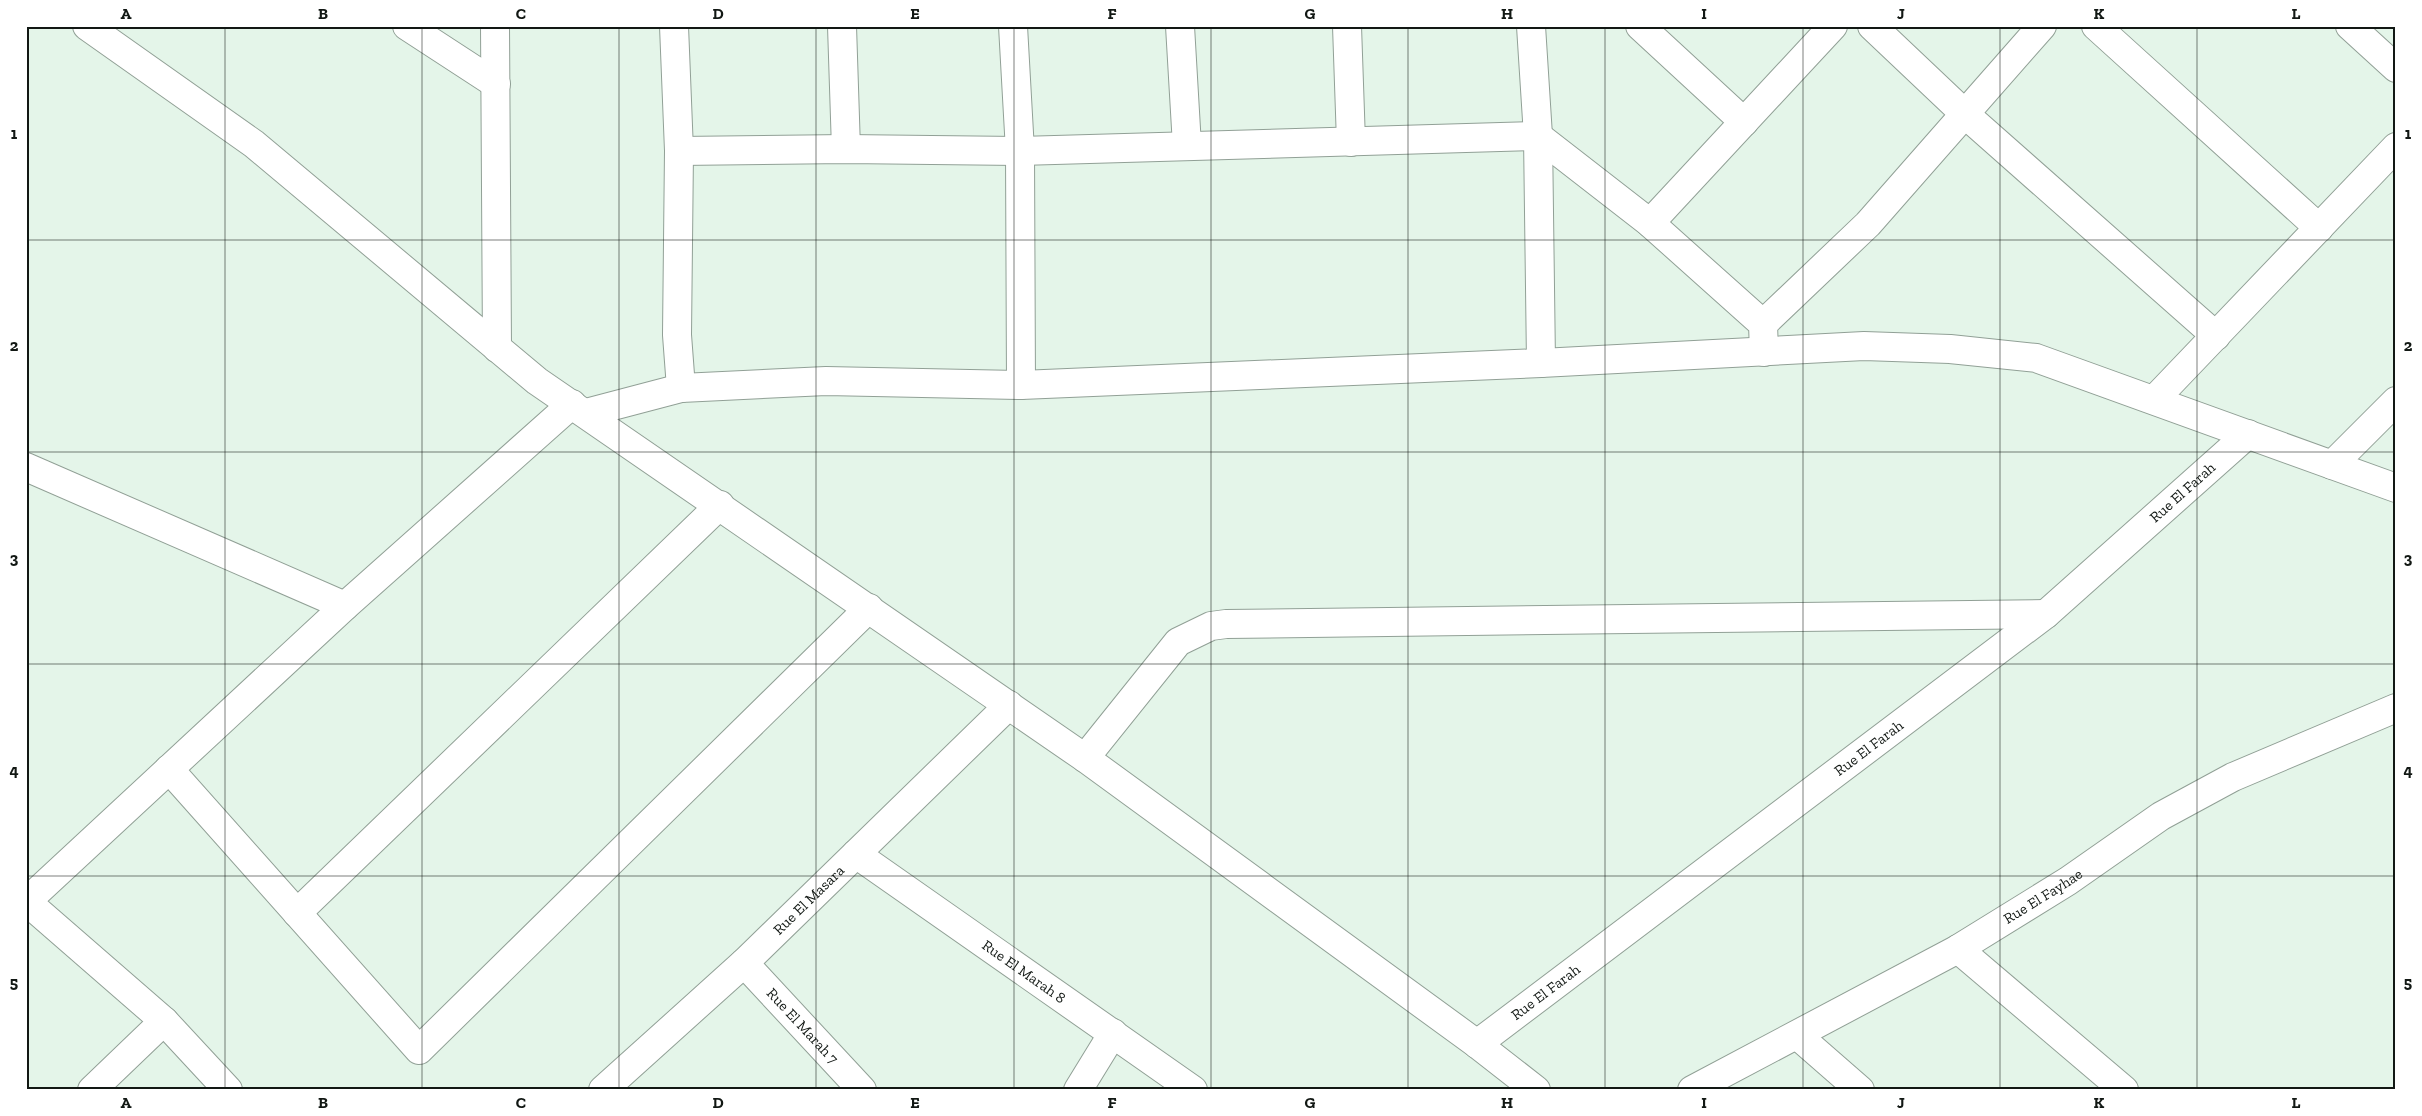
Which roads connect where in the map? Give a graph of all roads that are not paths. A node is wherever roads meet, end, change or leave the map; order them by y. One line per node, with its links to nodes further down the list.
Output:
1 (87, 26): 31 (street)
2 (407, 26): 17 (street)
3 (495, 26): 17 (street)
4 (674, 26): 25 (street)
5 (842, 26): 24 (street)
6 (1013, 26): 26 (street)
7 (1180, 26): 22 (street)
8 (1346, 26): 21 (street)
9 (1531, 26): 20 (street)
10 (1640, 26): 19 (street)
11 (1833, 26): 19 (street)
12 (1872, 26): 18 (street)
13 (2042, 26): 18 (street)
14 (2096, 26): 28 (street)
15 (2350, 26): 16 (street)
16 (2396, 68)
17 (496, 84): 31 (street)
18 (1966, 115): 29 (street); 30 (street)
19 (1744, 122): 27 (street)
20 (1538, 136): 21 (street); 27 (street); 33 (street)
21 (1351, 142): 22 (street)
22 (1187, 146): 26 (street)
23 (2396, 147): 28 (street)
24 (846, 149): 25 (street); 26 (street)
25 (679, 151): 35 (street)
26 (1020, 151): 34 (street)
27 (1650, 223): 29 (street)
28 (2319, 228): 30 (street)
29 (1763, 324): 32 (street)
30 (2216, 336): 36 (street)
31 (496, 348): 38 (street)
32 (1764, 352): 33 (street); 36 (street)
33 (1541, 363): 34 (street)
34 (1021, 385): 35 (street)
35 (681, 388): 38 (street)
36 (2154, 400): 39 (street)
37 (2396, 401): 40 (street)
38 (579, 408): 43 (street); 44 (street)
39 (2248, 434): 40 (street); 46 (street, Rue El Farah)
40 (2332, 465): 42 (street)
41 (26, 467): 44 (street)
42 (2396, 488)
43 (720, 505): 45 (street); 53 (street)
44 (345, 606): 50 (street)
45 (869, 608): 47 (street); 53 (street)
46 (2046, 614): 49 (street); 59 (street, Rue El Farah)
47 (1009, 705): 49 (street); 51 (street, Rue El Masara)
48 (2396, 708): 54 (street, Rue El Fayhae)
49 (1085, 758): 59 (street)
50 (169, 769): 52 (street); 53 (street)
51 (856, 854): 55 (street, Rue El Masara); 57 (street, Rue El Marah 8)
52 (26, 901): 56 (street)
53 (297, 913)
54 (1958, 948): 58 (street, Rue El Fayhae); 69 (street)
55 (744, 962): 62 (street, Rue El Masara); 63 (street, Rue El Marah 7)
56 (164, 1021): 60 (street); 61 (street)
57 (1113, 1033): 64 (street); 65 (street, Rue El Marah 8)
58 (1797, 1035): 67 (street, Rue El Fayhae); 68 (street)
59 (1477, 1044): 66 (street)
60 (92, 1090)
61 (228, 1090)
62 (603, 1090)
63 (862, 1090)
64 (1078, 1090)
65 (1193, 1090)
66 (1536, 1090)
67 (1692, 1090)
68 (1860, 1090)
69 (2124, 1090)

